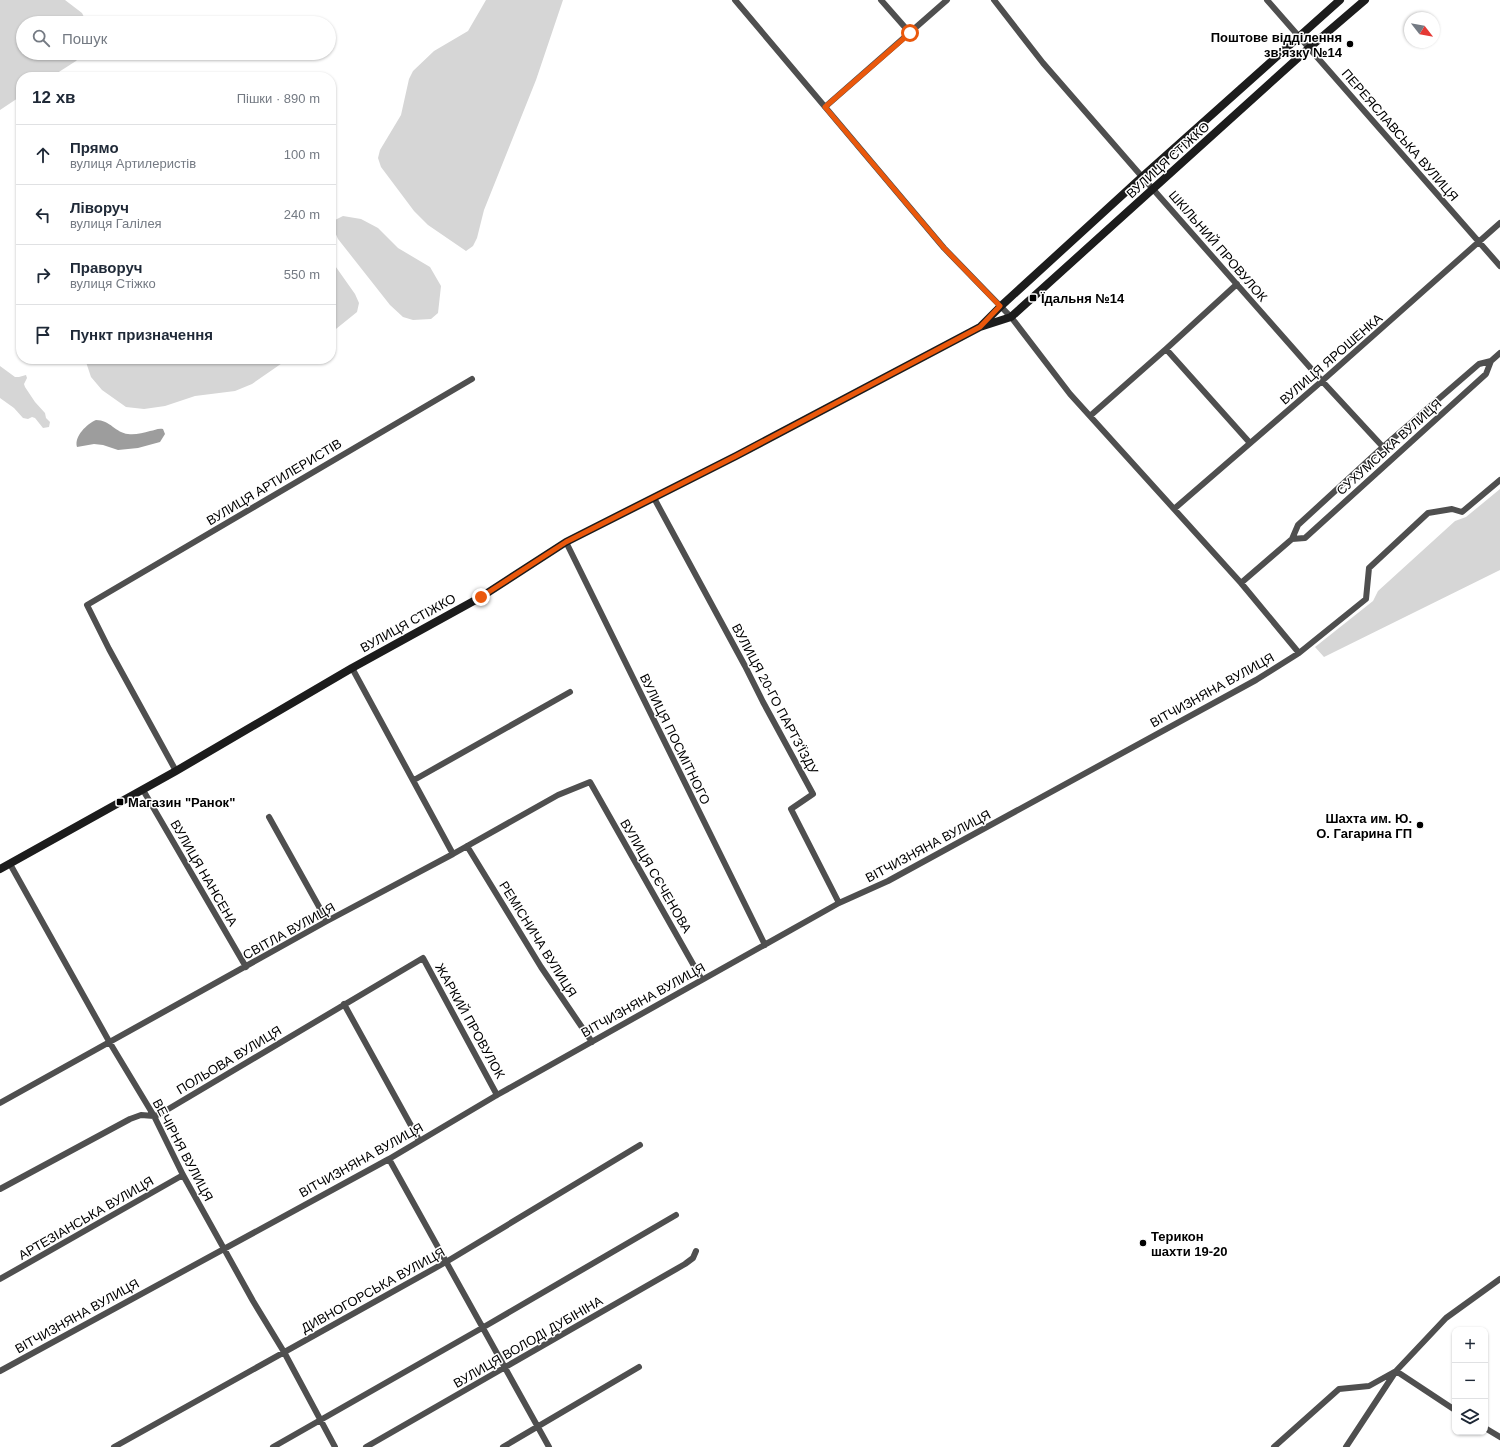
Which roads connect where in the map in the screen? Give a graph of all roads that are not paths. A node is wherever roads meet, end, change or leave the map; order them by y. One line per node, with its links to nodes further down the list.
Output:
1 (735, 0): 11 (street)
2 (881, 0): 8 (street)
3 (947, 0): 8 (street)
4 (994, 0): 12 (street, ШКІЛЬНИЙ ПРОВУЛОК)
5 (1267, 0): 9 (street, ПЕРЕЯСЛАВСЬКА ВУЛИЦЯ)
6 (1340, 0): 9 (street, ВУЛИЦЯ СТІЖКО)
7 (1365, 0): 10 (street, ВУЛИЦЯ СТІЖКО)
8 (910, 33): 11 (street)
9 (1299, 36): 10 (street, ПЕРЕЯСЛАВСЬКА ВУЛИЦЯ); 12 (street, ВУЛИЦЯ СТІЖКО)
10 (1309, 48): 13 (street, ВУЛИЦЯ СТІЖКО); 15 (street, ПЕРЕЯСЛАВСЬКА ВУЛИЦЯ)
11 (825, 107): 18 (street)
12 (1142, 177): 13 (street, ШКІЛЬНИЙ ПРОВУЛОК); 18 (street, ВУЛИЦЯ СТІЖКО)
13 (1153, 189): 17 (street, ШКІЛЬНИЙ ПРОВУЛОК); 19 (street, ВУЛИЦЯ СТІЖКО)
14 (1500, 224): 15 (street, ВУЛИЦЯ ЯРОШЕНКА)
15 (1479, 242): 16 (street, ПЕРЕЯСЛАВСЬКА ВУЛИЦЯ); 25 (street, ВУЛИЦЯ ЯРОШЕНКА)
16 (1500, 266)
17 (1237, 284): 21 (street); 25 (street, ШКІЛЬНИЙ ПРОВУЛОК)
18 (1000, 306): 19 (street); 20 (street, ВУЛИЦЯ СТІЖКО)
19 (1011, 317): 20 (street, ВУЛИЦЯ СТІЖКО); 26 (street)
20 (980, 327): 30 (street, ВУЛИЦЯ СТІЖКО)
21 (1166, 349): 26 (street); 27 (street)
22 (1500, 353): 23 (street, СУХУМСЬКА ВУЛИЦЯ)
23 (1491, 361): 28 (street, СУХУМСЬКА ВУЛИЦЯ); 32 (street, СУХУМСЬКА ВУЛИЦЯ)
24 (472, 379): 38 (street, ВУЛИЦЯ АРТИЛЕРИСТІВ)
25 (1322, 381): 27 (street, ВУЛИЦЯ ЯРОШЕНКА); 28 (street, ШКІЛЬНИЙ ПРОВУЛОК)
26 (1090, 416): 31 (street)
27 (1250, 443): 31 (street, ВУЛИЦЯ ЯРОШЕНКА)
28 (1383, 447): 32 (street, СУХУМСЬКА ВУЛИЦЯ)
29 (1500, 480): 35 (street, ВІТЧИЗНЯНА ВУЛИЦЯ)
30 (654, 498): 33 (street, ВУЛИЦЯ СТІЖКО); 47 (street, ВУЛИЦЯ 20-ГО ПАРТЗ'ЇЗДУ)
31 (1174, 509): 34 (street)
32 (1292, 539): 34 (street, СУХУМСЬКА ВУЛИЦЯ)
33 (566, 542): 36 (street, ВУЛИЦЯ СТІЖКО); 49 (street, ВУЛИЦЯ ПОСМІТНОГО)
34 (1241, 582): 35 (street)
35 (1300, 653): 47 (street, ВІТЧИЗНЯНА ВУЛИЦЯ)
36 (352, 668): 38 (street, ВУЛИЦЯ СТІЖКО); 39 (street)
37 (570, 692): 39 (street)
38 (176, 771): 41 (street, ВУЛИЦЯ СТІЖКО)
39 (414, 780): 44 (street)
40 (590, 782): 43 (street, СВІТЛА ВУЛИЦЯ); 52 (street, ВУЛИЦЯ СЄЧЕНОВА)
41 (143, 790): 45 (street, ВУЛИЦЯ СТІЖКО); 51 (street, ВУЛИЦЯ НАНСЕНА)
42 (269, 817): 48 (street)
43 (467, 846): 44 (street, СВІТЛА ВУЛИЦЯ); 54 (street, РЕМІСНИЧА ВУЛИЦЯ)
44 (453, 854): 48 (street, СВІТЛА ВУЛИЦЯ)
45 (10, 864): 46 (street, ВУЛИЦЯ СТІЖКО); 55 (street, ВЕЧІРНЯ ВУЛИЦЯ)
46 (0, 869)
47 (839, 903): 49 (street, ВІТЧИЗНЯНА ВУЛИЦЯ)
48 (328, 921): 51 (street, СВІТЛА ВУЛИЦЯ)
49 (765, 945): 52 (street, ВІТЧИЗНЯНА ВУЛИЦЯ)
50 (423, 958): 53 (street, ПОЛЬОВА ВУЛИЦЯ); 56 (street, ЖАРКИЙ ПРОВУЛОК)
51 (246, 968): 55 (street, СВІТЛА ВУЛИЦЯ)
52 (702, 980): 54 (street, ВІТЧИЗНЯНА ВУЛИЦЯ)
53 (344, 1004): 58 (street, ПОЛЬОВА ВУЛИЦЯ); 59 (street)
54 (592, 1042): 56 (street, ВІТЧИЗНЯНА ВУЛИЦЯ)
55 (110, 1043): 57 (street, СВІТЛА ВУЛИЦЯ); 58 (street, ВЕЧІРНЯ ВУЛИЦЯ)
56 (497, 1095): 59 (street, ВІТЧИЗНЯНА ВУЛИЦЯ)
57 (0, 1104)
58 (154, 1116): 62 (street, ВЕЧІРНЯ ВУЛИЦЯ); 63 (street, ПОЛЬОВА ВУЛИЦЯ)
59 (419, 1140): 61 (street, ВІТЧИЗНЯНА ВУЛИЦЯ)
60 (640, 1146): 67 (street, ДИВНОГОРСЬКА ВУЛИЦЯ)
61 (389, 1159): 65 (street, ВІТЧИЗНЯНА ВУЛИЦЯ); 67 (street)
62 (183, 1175): 65 (street, ВЕЧІРНЯ ВУЛИЦЯ); 68 (street, АРТЕЗІАНСЬКА ВУЛИЦЯ)
63 (0, 1189)
64 (676, 1215): 70 (street)
65 (223, 1248): 71 (street, ВЕЧІРНЯ ВУЛИЦЯ); 74 (street, ВІТЧИЗНЯНА ВУЛИЦЯ)
66 (696, 1251): 73 (street, ВУЛИЦЯ ВОЛОДІ ДУБІНІНА)
67 (446, 1262): 70 (street); 71 (street, ДИВНОГОРСЬКА ВУЛИЦЯ)
68 (0, 1279)
69 (1500, 1279): 75 (street)
70 (482, 1328): 73 (street); 77 (street)
71 (284, 1352): 77 (street, ВЕЧІРНЯ ВУЛИЦЯ); 81 (street, ДИВНОГОРСЬКА ВУЛИЦЯ)
72 (639, 1367): 78 (street)
73 (505, 1368): 78 (street); 84 (street, ВУЛИЦЯ ВОЛОДІ ДУБІНІНА)
74 (0, 1371)
75 (1396, 1371): 76 (street); 87 (street); 88 (street)
76 (1452, 1408)
77 (320, 1420): 82 (street); 83 (street, ВЕЧІРНЯ ВУЛИЦЯ)
78 (538, 1426): 85 (street); 86 (street)
79 (1488, 1430): 80 (street)
80 (1500, 1437)
81 (114, 1447)
82 (272, 1447)
83 (335, 1447)
84 (366, 1447)
85 (503, 1447)
86 (549, 1447)
87 (1274, 1447)
88 (1346, 1447)

